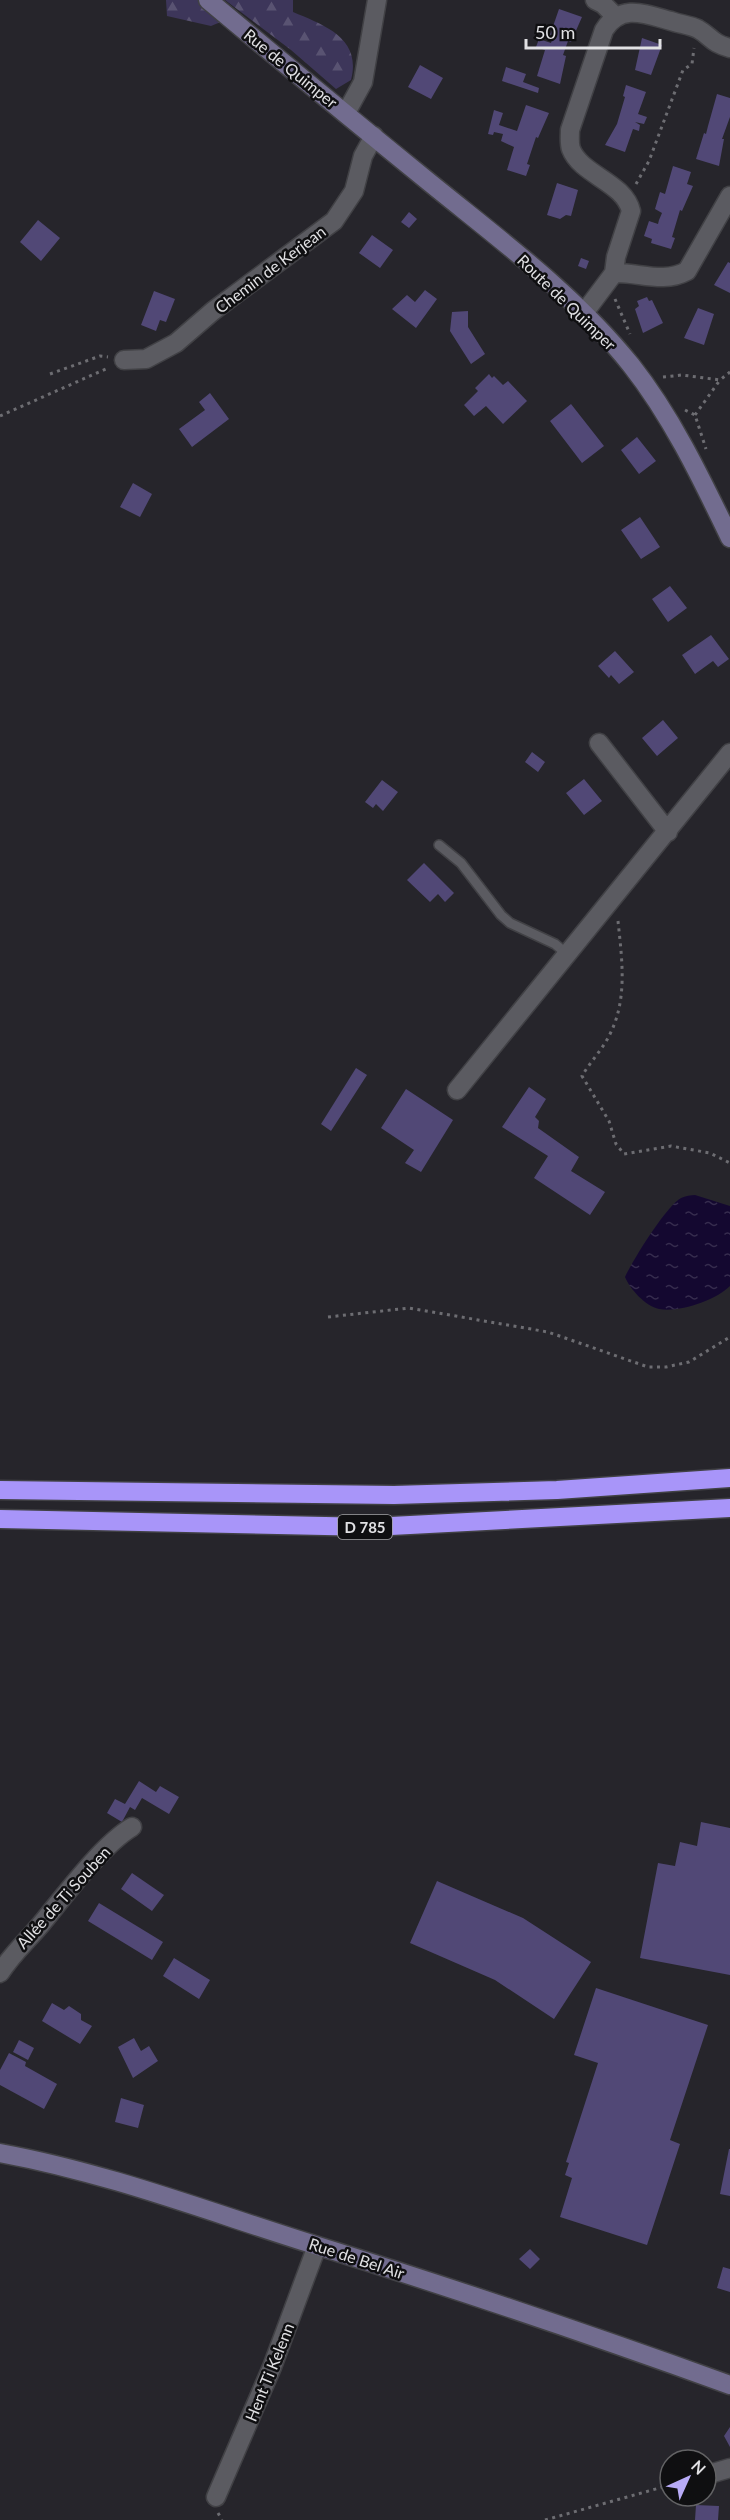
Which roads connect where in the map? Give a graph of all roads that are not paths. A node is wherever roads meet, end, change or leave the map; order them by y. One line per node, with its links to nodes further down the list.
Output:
1 (208, 0): 6 (street, Rue de Quimper)
2 (377, 0): 6 (street)
3 (595, 0): 4 (street)
4 (616, 17): 5 (street); 9 (street)
5 (730, 48)
6 (346, 113): 7 (street, Rue de Quimper)
7 (374, 136): 10 (street, Route de Quimper); 11 (street, Chemin de Kerjean)
8 (730, 196): 9 (street)
9 (614, 273): 10 (street)
10 (584, 313): 12 (street, Route de Quimper)
11 (124, 360)
12 (730, 538)
13 (598, 743): 15 (street)
14 (730, 753): 15 (street)
15 (668, 832): 17 (street)
16 (439, 845): 17 (lane)
17 (567, 954): 18 (street)
18 (457, 1090)
19 (730, 1478): 20 (highway, D 785)
20 (0, 1490)
21 (730, 1508): 22 (highway, D 785)
22 (0, 1519)
23 (132, 1827): 24 (street, Allée de Ti Souben)
24 (0, 1973)
25 (0, 2153): 26 (street, Rue de Bel Air)
26 (317, 2246): 27 (street, Rue de Bel Air); 28 (street, Hent Ti Kelenn)
27 (730, 2385)
28 (216, 2497)

